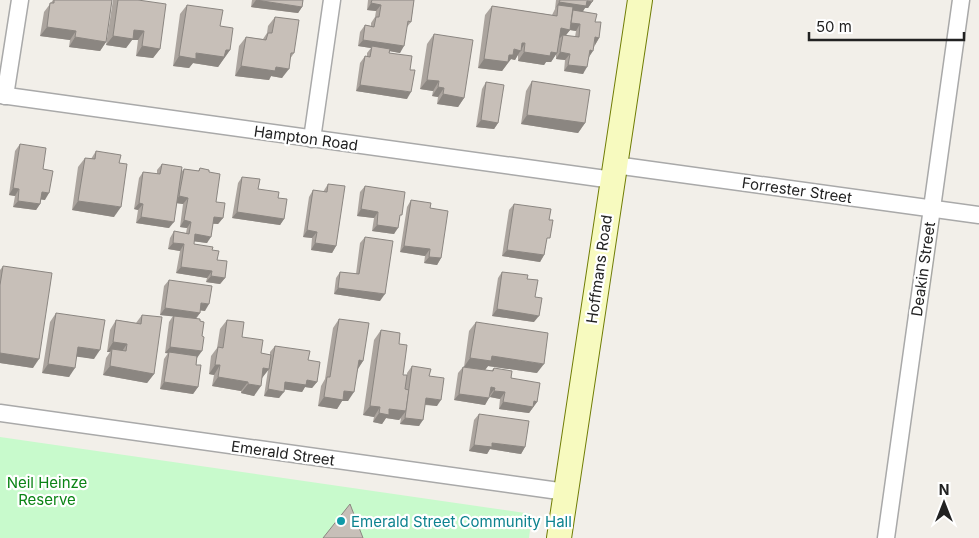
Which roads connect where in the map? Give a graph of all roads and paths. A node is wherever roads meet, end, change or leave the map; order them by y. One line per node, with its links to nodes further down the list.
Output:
1 (20, 0): 5 (street)
2 (332, 0): 6 (street)
3 (640, 0): 7 (main road, Hoffmans Road)
4 (961, 0): 8 (street, Deakin Street)
5 (2, 95): 6 (street, Hampton Road)
6 (312, 139): 7 (street, Hampton Road)
7 (614, 173): 8 (street, Forrester Street); 11 (main road, Hoffmans Road)
8 (932, 209): 9 (street, Forrester Street); 13 (street, Deakin Street)
9 (979, 216)
10 (0, 413): 11 (street, Emerald Street)
11 (566, 492): 12 (main road, Hoffmans Road)
12 (559, 538)
13 (886, 538)

